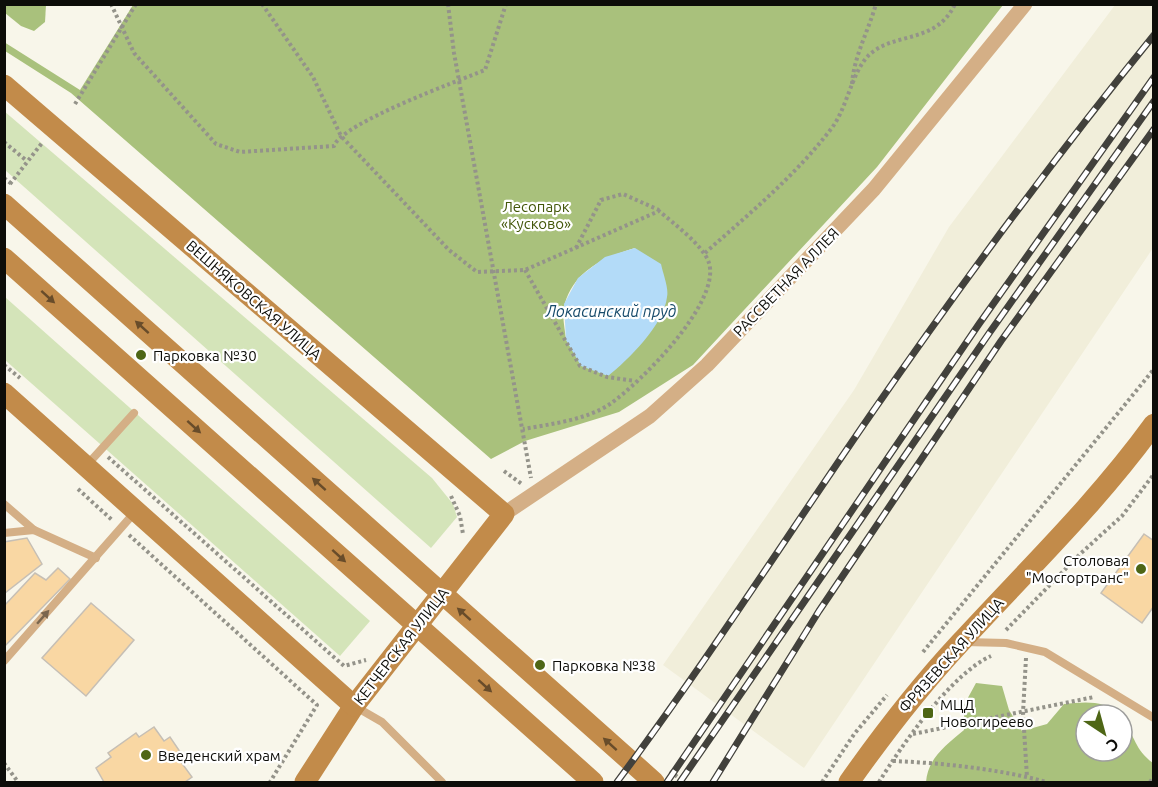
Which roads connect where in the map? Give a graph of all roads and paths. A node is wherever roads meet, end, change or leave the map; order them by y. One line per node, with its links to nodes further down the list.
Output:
1 (111, 4): 9 (path)
2 (136, 4): 9 (path)
3 (262, 4): 14 (path)
4 (448, 4): 10 (path)
5 (506, 4): 10 (path)
6 (876, 4): 12 (path)
7 (955, 4): 12 (path)
8 (1025, 4): 38 (street, РАССВЕТНАЯ АЛЛЕЯ)
9 (122, 28): 13 (path); 14 (path)
10 (459, 80): 14 (path); 25 (path)
11 (4, 85): 41 (main road, ВЕШНЯКОВСКАЯ УЛИЦА)
12 (852, 88): 22 (path)
13 (75, 104)
14 (341, 136): 25 (path)
15 (44, 140): 17 (path)
16 (4, 142): 17 (path)
17 (27, 161): 18 (path)
18 (4, 191)
19 (4, 204): 71 (main road, one-way to 19)
20 (659, 211): 21 (path); 21 (path); 22 (path)
21 (576, 248): 24 (path)
22 (705, 253): 29 (path)
23 (4, 258): 70 (main road, one-way to 70)
24 (525, 270): 25 (path); 29 (path)
25 (493, 272): 33 (path)
26 (4, 364): 28 (path)
27 (1154, 369): 53 (path)
28 (22, 380)
29 (635, 381): 33 (path)
30 (4, 393): 35 (main road)
31 (134, 413): 34 (lane)
32 (1154, 424): 46 (main road, ФРЯЗЕВСКАЯ УЛИЦА)
33 (523, 429): 38 (path)
34 (100, 450): 35 (lane); 54 (path)
35 (86, 466): 40 (main road)
36 (1154, 474): 47 (path)
37 (71, 483): 42 (path)
38 (534, 494): 41 (street, РАССВЕТНАЯ АЛЛЕЯ)
39 (4, 504): 43 (lane)
40 (136, 511): 42 (lane); 58 (main road)
41 (504, 514): 58 (main road, КЕТЧЕРСКАЯ УЛИЦА)
42 (122, 528): 45 (lane); 67 (path)
43 (34, 530): 44 (lane); 45 (lane)
44 (4, 533)
45 (96, 558): 52 (lane, one-way to 45)
46 (961, 642): 47 (lane); 73 (main road, ФРЯЗЕВСКАЯ УЛИЦА)
47 (993, 643): 55 (path); 60 (lane)
48 (1019, 653): 50 (path)
49 (1002, 654): 55 (path)
50 (1027, 654): 51 (path); 59 (path)
51 (1035, 657)
52 (4, 661)
53 (915, 661)
54 (344, 666)
55 (966, 672): 61 (path)
56 (892, 688): 72 (path)
57 (1091, 689): 59 (path)
58 (354, 706): 68 (main road, КЕТЧЕРСКАЯ УЛИЦА); 69 (lane)
59 (1023, 713): 61 (path); 65 (path)
60 (1154, 718)
61 (913, 735): 62 (path)
62 (893, 761): 65 (path); 74 (path)
63 (4, 763): 66 (path)
64 (1154, 776): 76 (path)
65 (1027, 777): 75 (path)
66 (18, 783)
67 (270, 783)
68 (305, 783)
69 (442, 783)
70 (593, 783)
71 (654, 783)
72 (822, 783)
73 (849, 783)
74 (879, 783)
75 (1047, 783)
76 (1150, 783)

